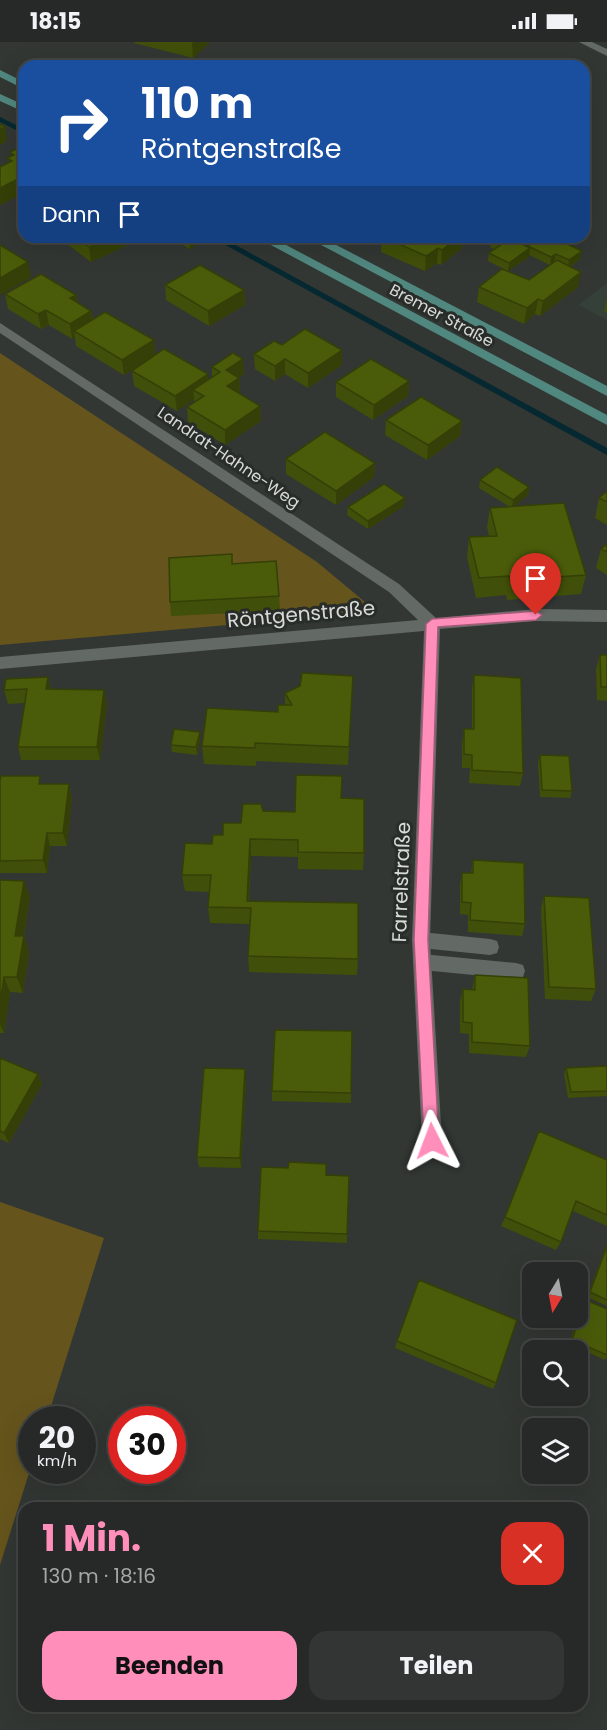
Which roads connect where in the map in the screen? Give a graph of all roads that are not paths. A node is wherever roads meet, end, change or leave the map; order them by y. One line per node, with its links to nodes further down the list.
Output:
1 (584, 42): 2 (street)
2 (607, 53)
3 (0, 73): 4 (main road)
4 (18, 83)
5 (0, 96): 6 (main road)
6 (18, 106)
7 (273, 243): 11 (main road, Bremer Straße)
8 (323, 243): 10 (main road, Bremer Straße)
9 (0, 327): 13 (street, Landrat-Hahne-Weg)
10 (607, 392)
11 (607, 422)
12 (607, 616): 13 (street, Röntgenstraße)
13 (432, 624): 14 (street, Röntgenstraße); 15 (street, Farrelstraße)
14 (0, 663)
15 (421, 940): 16 (street); 17 (street, Farrelstraße)
16 (490, 947)
17 (422, 962): 18 (street); 19 (street, Farrelstraße)
18 (516, 971)
19 (432, 1141)

